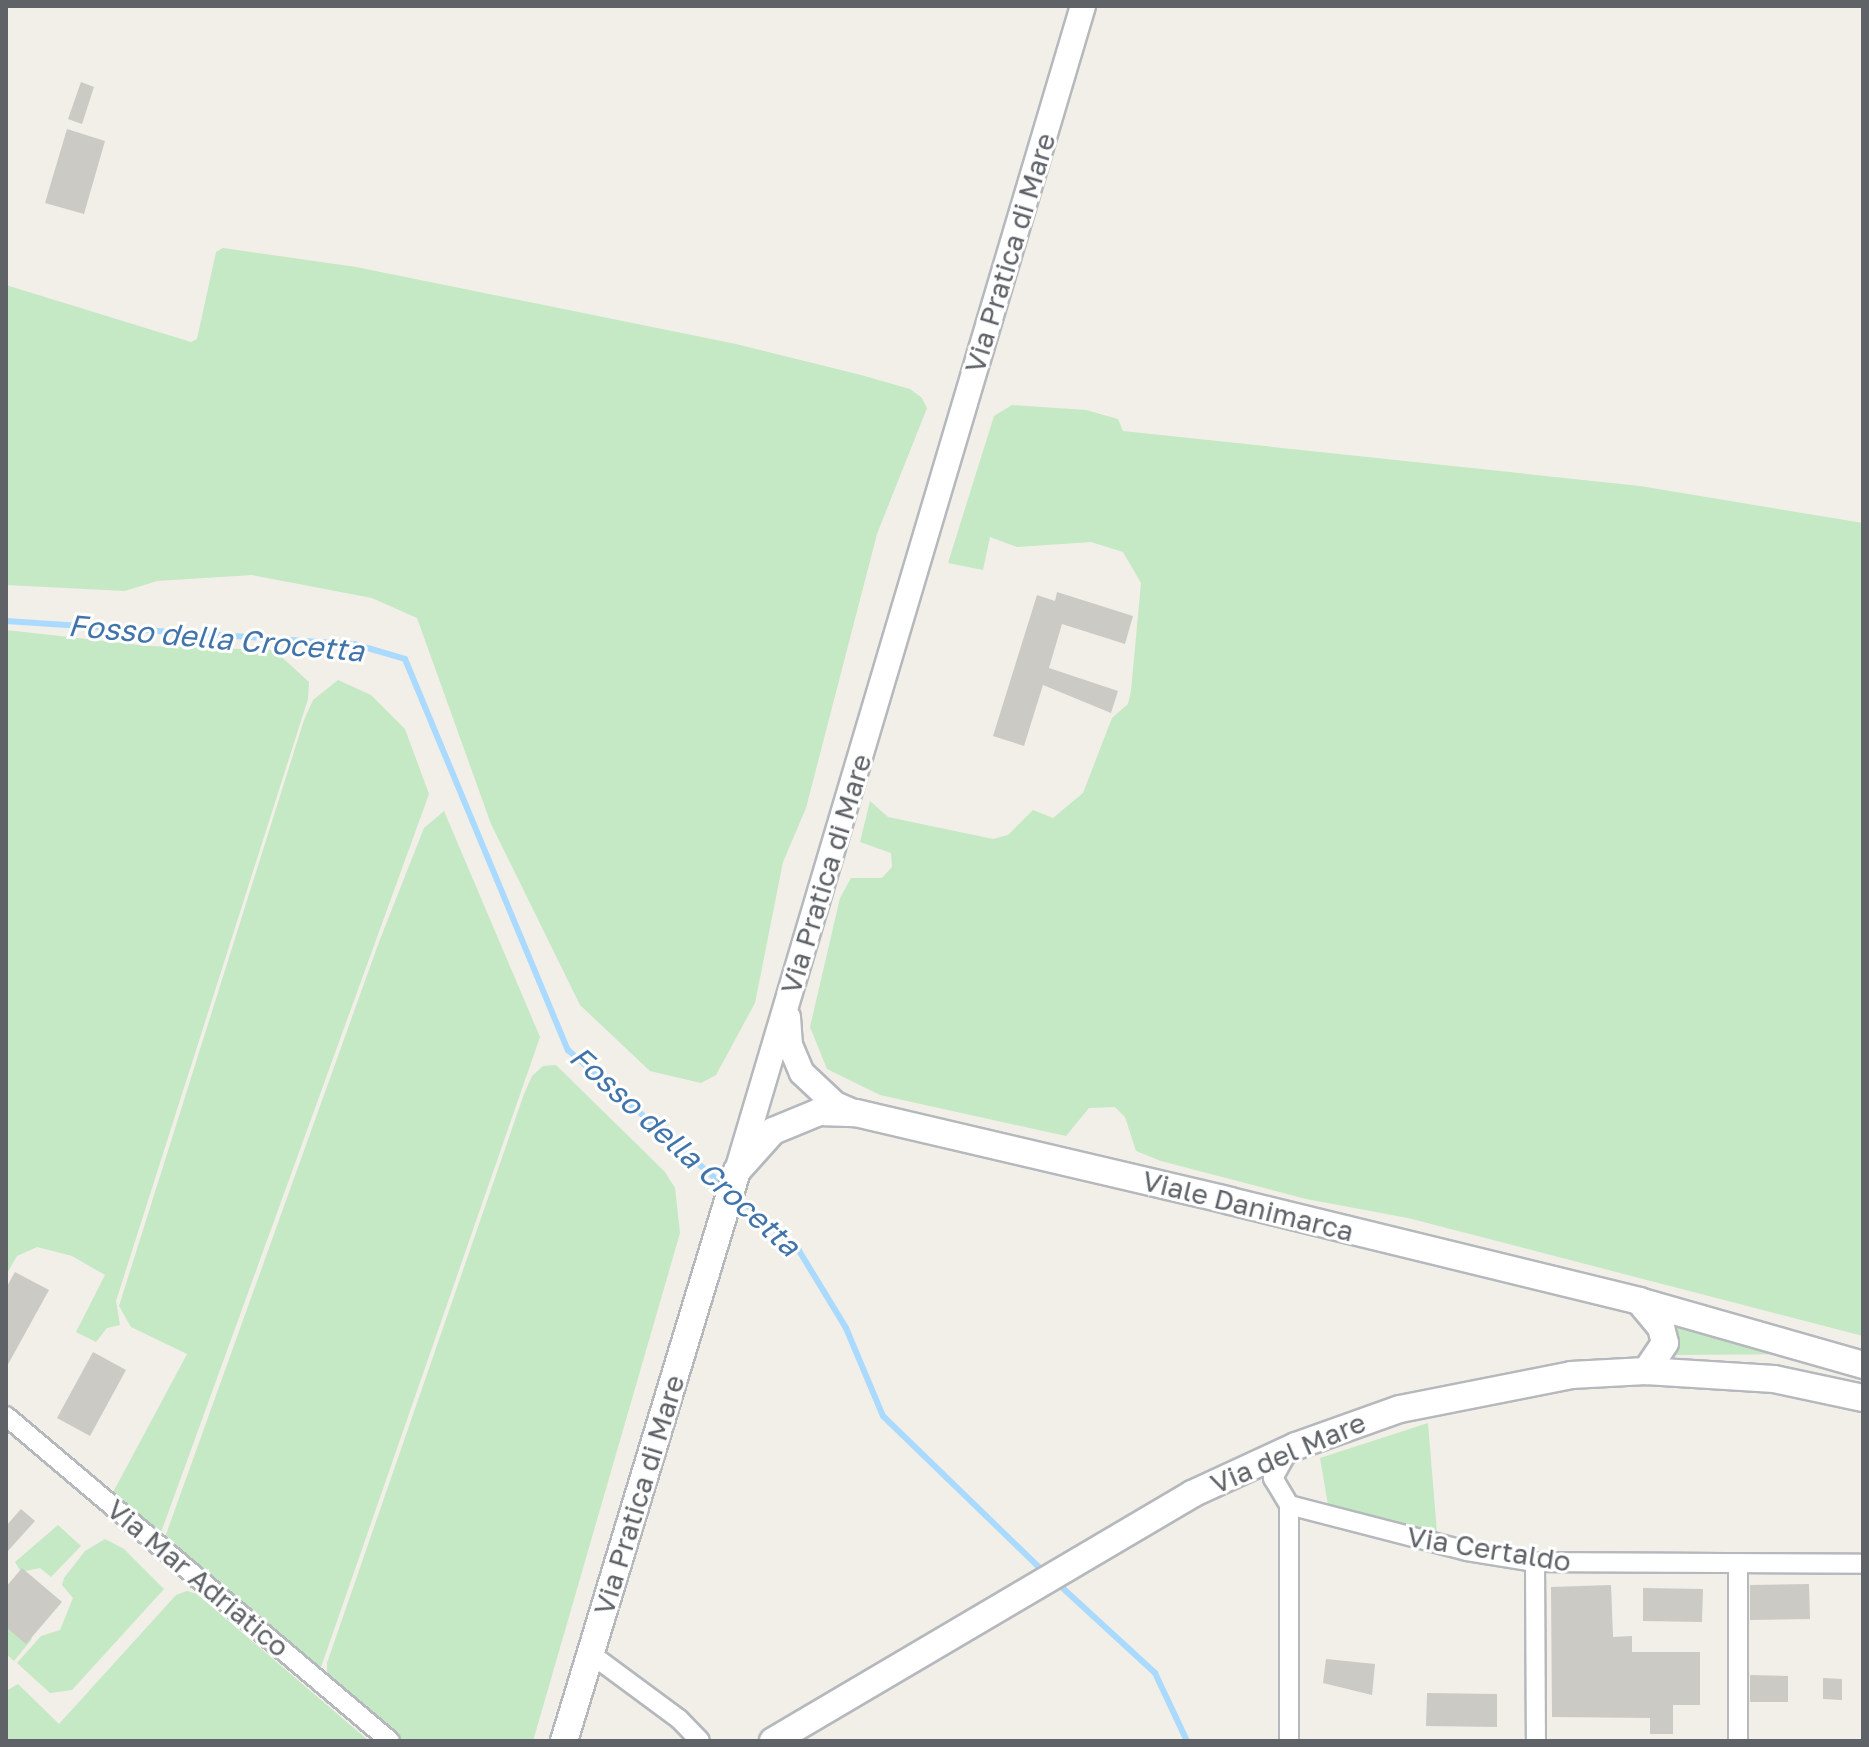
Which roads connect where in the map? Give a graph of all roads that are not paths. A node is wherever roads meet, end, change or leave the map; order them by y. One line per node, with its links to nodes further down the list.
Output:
1 (1083, 6): 2 (street, Via Pratica di Mare)
2 (787, 1006): 3 (street, Viale Danimarca); 4 (street, Via Pratica di Mare)
3 (856, 1113): 4 (main road, Viale Danimarca); 5 (main road, Viale Danimarca)
4 (737, 1171): 15 (main road, Via Pratica di Mare)
5 (1639, 1301): 6 (main road, Viale Danimarca); 7 (main road)
6 (1863, 1365)
7 (1646, 1371): 8 (main road, Via del Mare); 10 (main road, Via del Mare)
8 (1863, 1398)
9 (6, 1416): 16 (street, Via Mar Adriatico)
10 (1296, 1446): 11 (street); 19 (main road, Via del Mare)
11 (1289, 1505): 12 (street, Via Certaldo); 20 (street)
12 (1535, 1562): 14 (street, Via Certaldo); 21 (street)
13 (1863, 1564): 14 (street, Via Certaldo)
14 (1738, 1565): 22 (street)
15 (591, 1654): 17 (main road, Via Pratica di Mare); 18 (street)
16 (390, 1741)
17 (564, 1741)
18 (700, 1741)
19 (773, 1741)
20 (1289, 1741)
21 (1536, 1741)
22 (1738, 1741)

